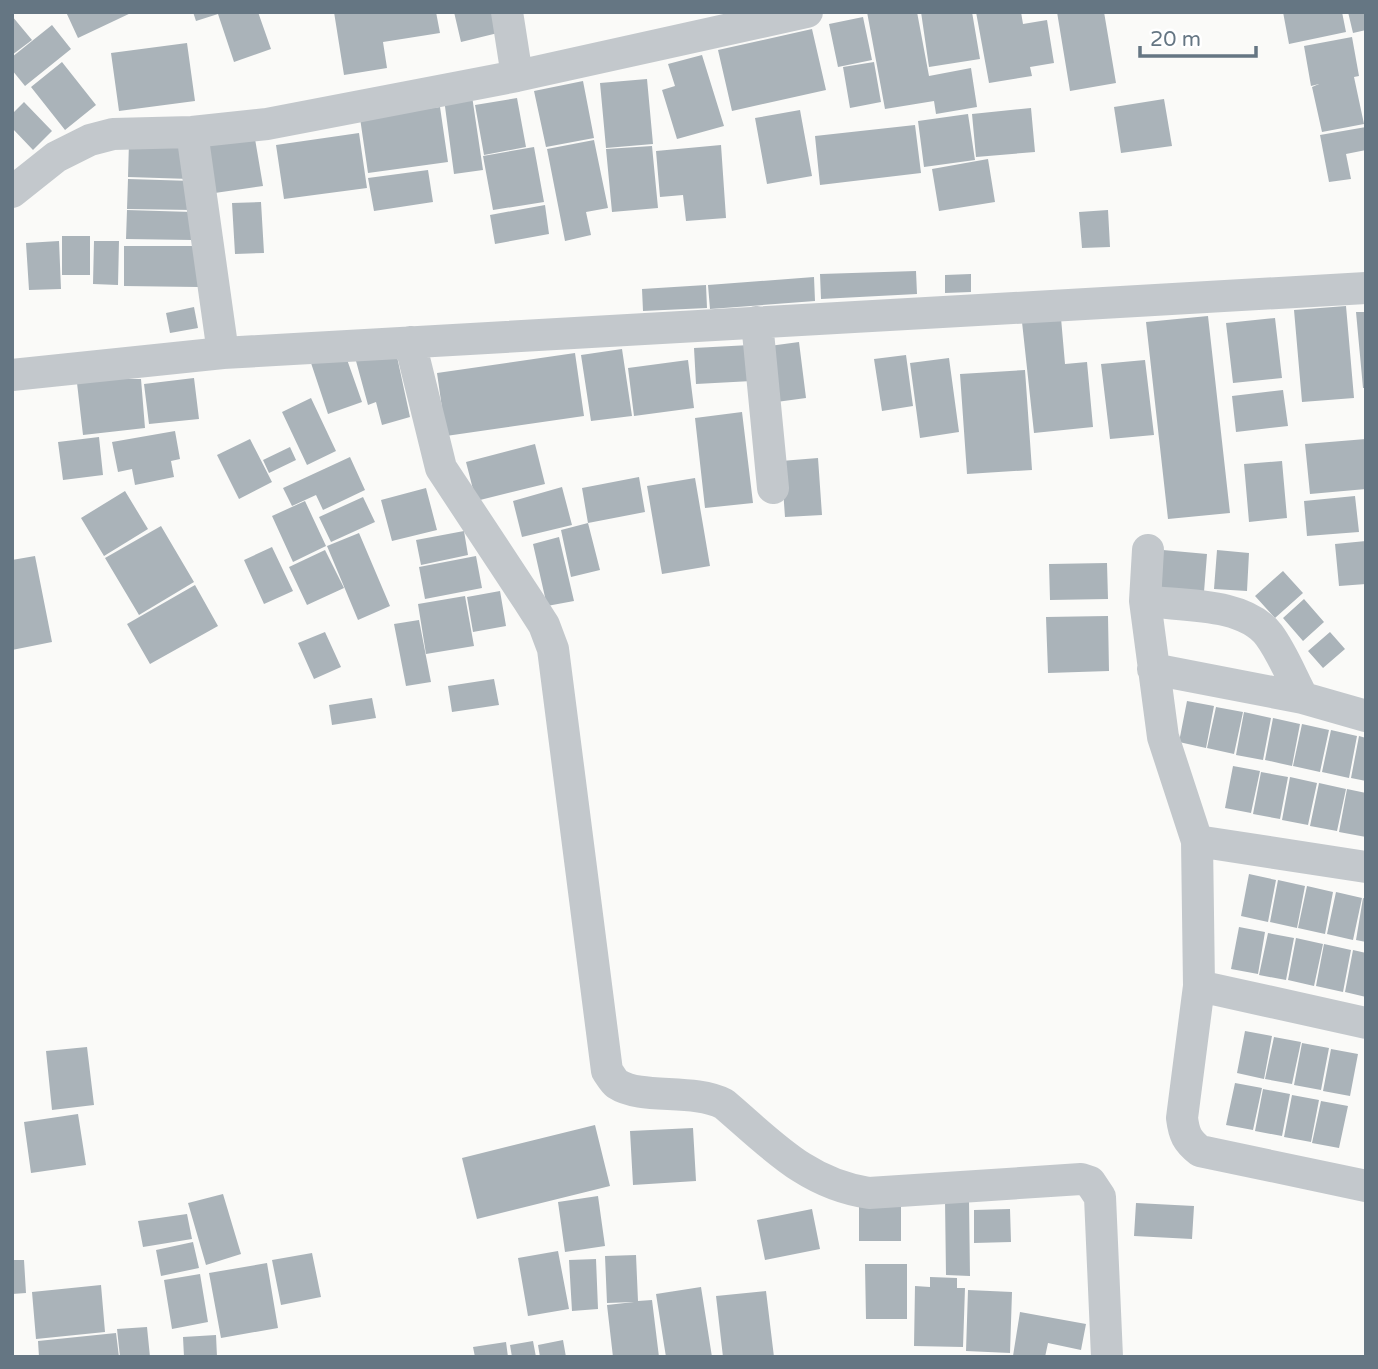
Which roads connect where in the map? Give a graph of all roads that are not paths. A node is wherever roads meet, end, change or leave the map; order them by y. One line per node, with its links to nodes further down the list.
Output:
1 (507, 12): 3 (street)
2 (807, 12): 3 (street)
3 (517, 76): 4 (street)
4 (192, 132): 5 (street); 9 (street)
5 (12, 192)
6 (1366, 288): 7 (street)
7 (757, 322): 8 (street); 11 (street)
8 (410, 342): 9 (street); 22 (street)
9 (223, 353): 10 (street)
10 (12, 375)
11 (773, 488)
12 (1148, 550): 13 (street)
13 (1145, 601): 14 (street); 15 (street)
14 (1153, 669): 15 (street); 17 (street)
15 (1303, 698): 16 (street)
16 (1366, 716)
17 (1197, 841): 18 (street); 19 (street)
18 (1366, 867)
19 (1199, 986): 20 (street); 21 (street)
20 (1366, 1023)
21 (1366, 1186)
22 (1107, 1357)

